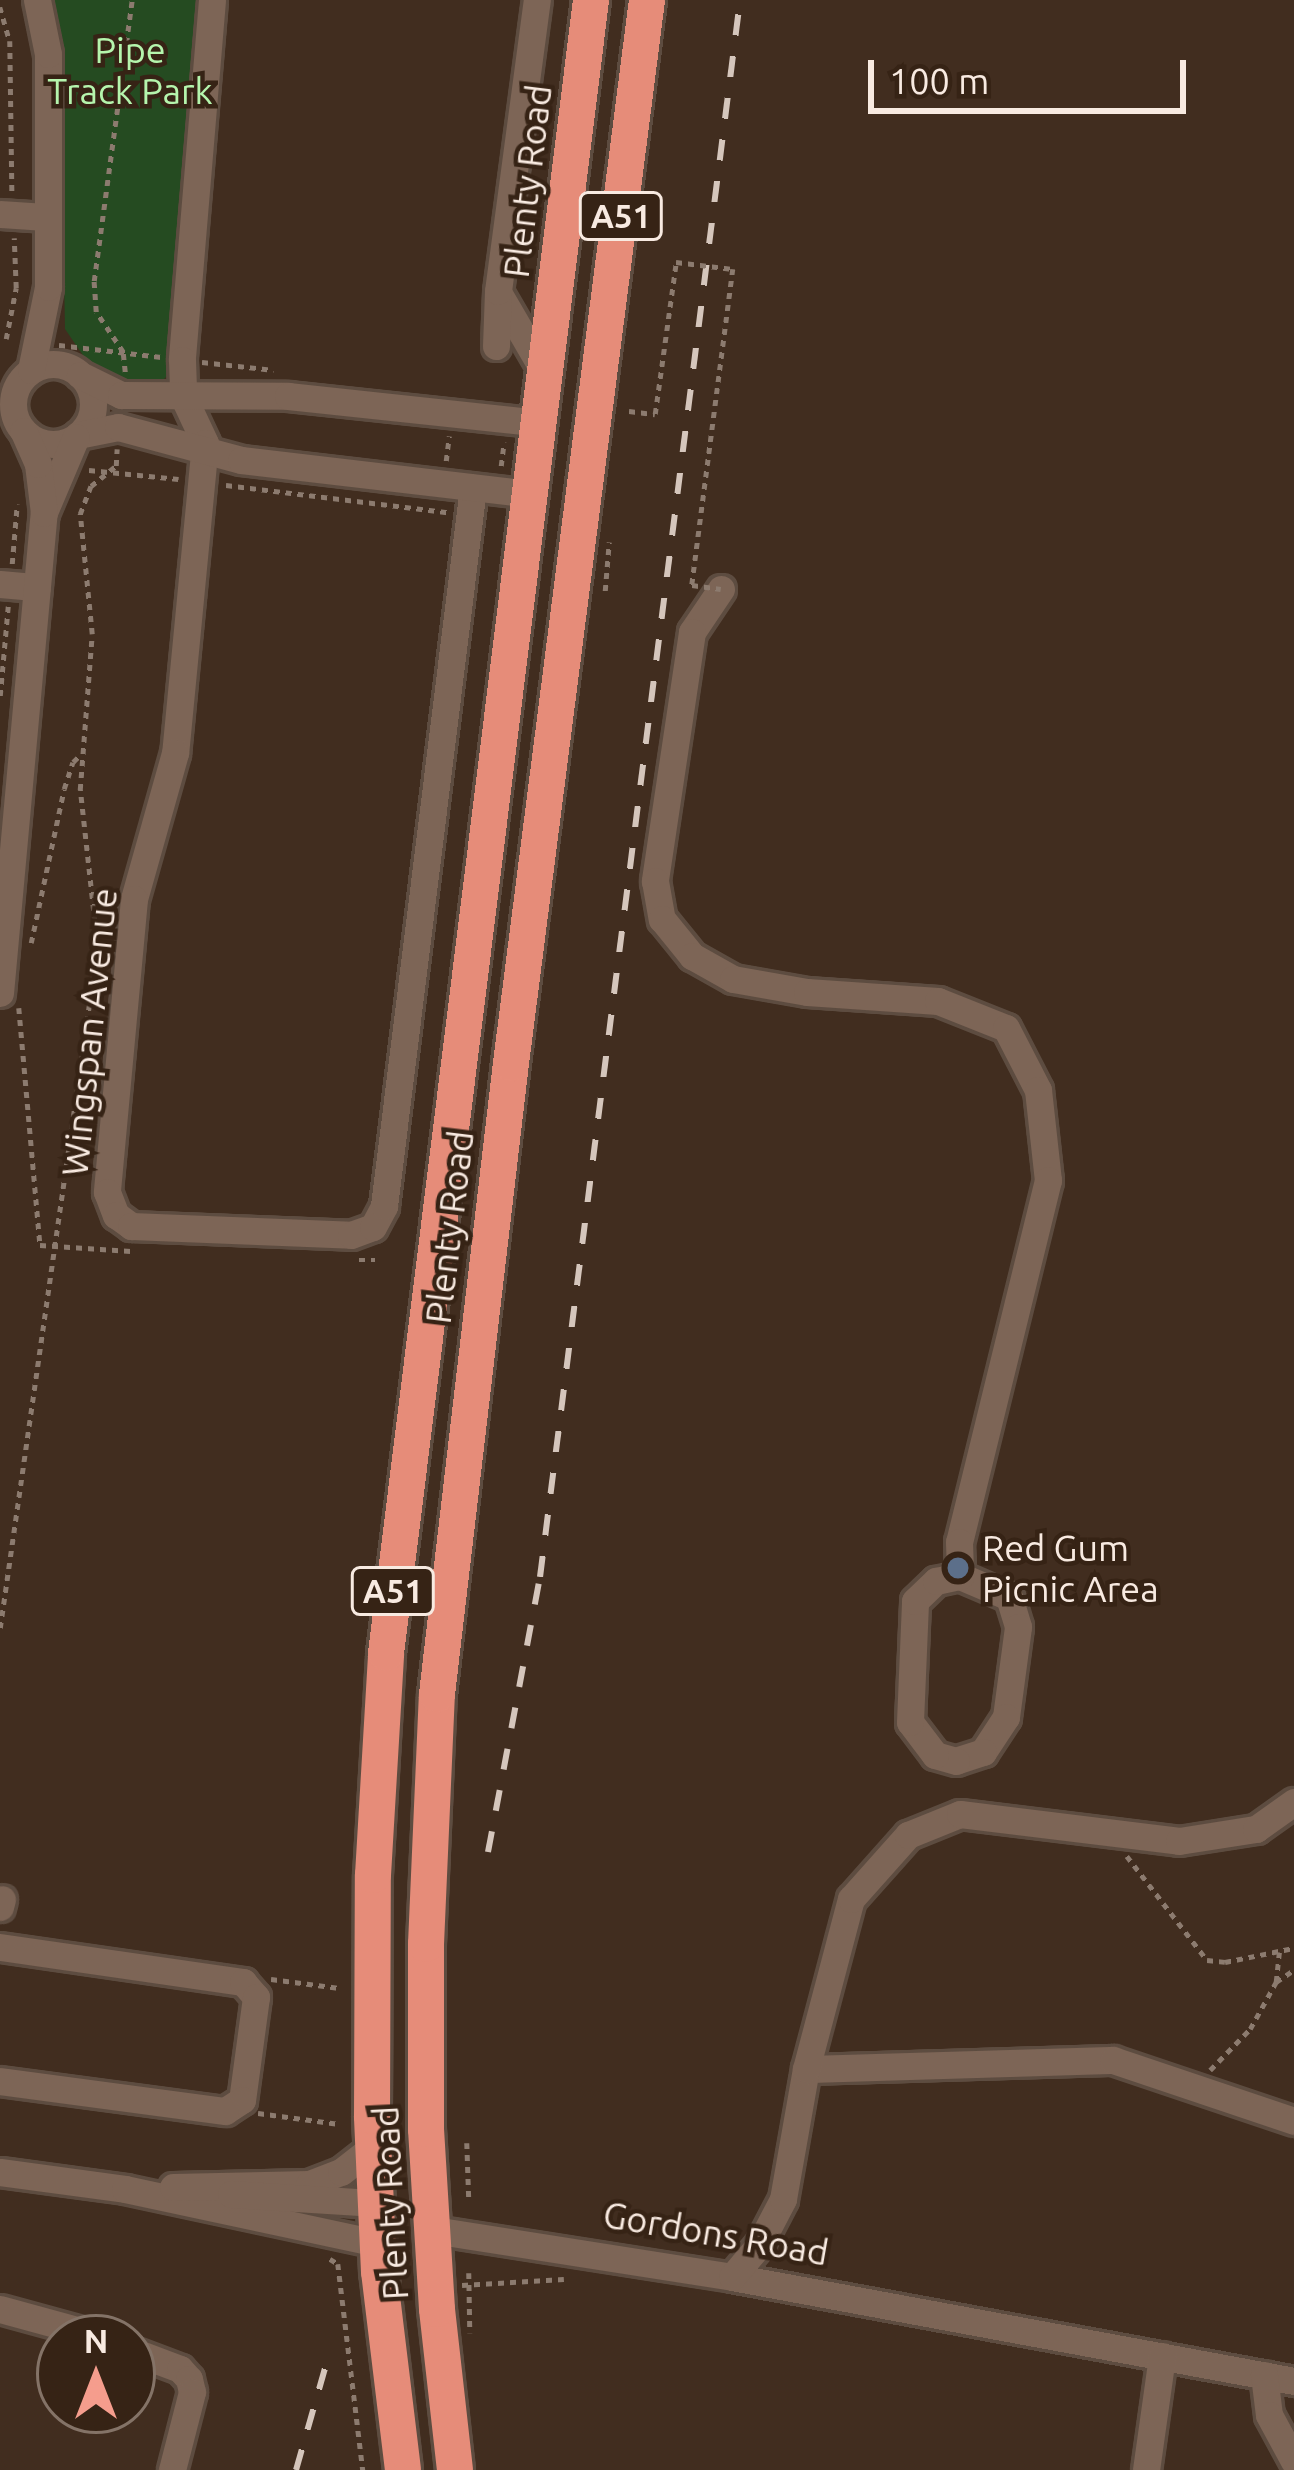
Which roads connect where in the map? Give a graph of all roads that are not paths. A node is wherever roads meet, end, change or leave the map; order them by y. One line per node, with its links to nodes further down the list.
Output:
1 (24, 0): 7 (street)
2 (37, 0): 7 (street)
3 (212, 0): 17 (street)
4 (537, 0): 10 (street, Plenty Road)
5 (591, 0): 14 (highway, Plenty Road / A51)
6 (646, 0): 18 (highway, Plenty Road / A51)
7 (45, 88): 9 (street)
8 (6, 215): 9 (street)
9 (47, 217): 11 (street)
10 (498, 291): 12 (street, Plenty Road); 14 (street, Plenty Road)
11 (52, 344): 13 (street); 15 (street)
12 (496, 346)
13 (30, 370): 15 (street); 16 (street); 20 (street)
14 (545, 373): 19 (highway, Plenty Road / A51)
15 (80, 374): 17 (street); 21 (street)
16 (0, 380)
17 (182, 396): 19 (street); 23 (street)
18 (615, 418): 19 (highway); 26 (highway, Plenty Road / A51)
19 (541, 423): 24 (highway, Plenty Road / A51)
20 (15, 426): 21 (street); 22 (street)
21 (77, 436): 22 (street); 23 (street)
22 (40, 465): 27 (street)
23 (202, 468): 25 (street); 31 (street, Wingspan Avenue)
24 (530, 494): 25 (street); 26 (highway); 40 (highway, Plenty Road / A51)
25 (457, 499): 31 (street, Plenty Road)
26 (584, 500): 44 (highway, Plenty Road / A51)
27 (16, 586): 29 (street)
28 (721, 589): 32 (street)
29 (11, 730): 30 (street)
30 (9, 1000)
31 (373, 1227)
32 (960, 1576): 33 (street); 33 (street)
33 (956, 1762): 35 (street)
34 (1294, 1802): 35 (street)
35 (960, 1814): 37 (street)
36 (0, 1947): 38 (street)
37 (806, 2069): 39 (street); 46 (street)
38 (0, 2081)
39 (1294, 2121)
40 (374, 2147): 42 (street); 43 (highway, Plenty Road / A51)
41 (0, 2172): 42 (street, Gordons Road)
42 (138, 2189): 43 (street, Gordons Road); 45 (street, Gordons Road)
43 (376, 2203): 44 (highway); 45 (highway, Plenty Road / A51)
44 (433, 2230): 45 (highway, Gordons Road); 46 (street, Gordons Road); 56 (highway, Plenty Road / A51)
45 (377, 2243): 55 (highway, Plenty Road / A51)
46 (732, 2277): 49 (street, Gordons Road)
47 (0, 2309): 48 (street)
48 (36, 2319)
49 (1162, 2356): 51 (street, Gordons Road); 57 (street)
50 (156, 2360): 54 (street)
51 (1264, 2375): 52 (street, Gordons Road); 53 (street)
52 (1294, 2381)
53 (1294, 2461)
54 (172, 2470)
55 (403, 2470)
56 (455, 2470)
57 (1146, 2470)

